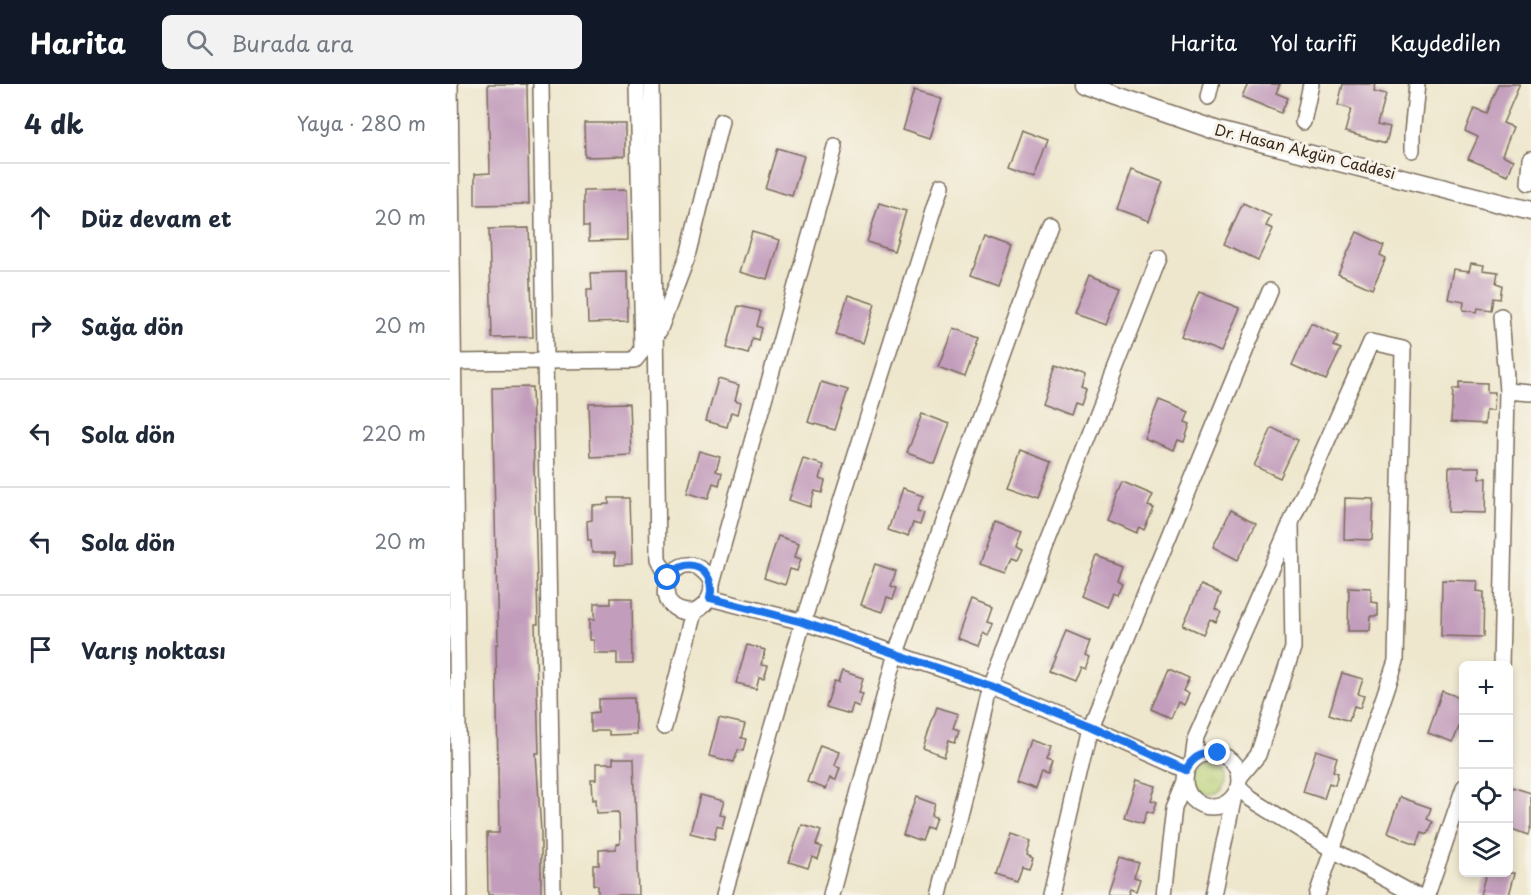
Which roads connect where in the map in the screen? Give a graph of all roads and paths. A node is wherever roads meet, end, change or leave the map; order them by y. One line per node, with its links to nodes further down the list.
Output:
1 (450, 84): 22 (street)
2 (541, 84): 21 (street)
3 (637, 84): 21 (street)
4 (652, 84): 20 (street)
5 (1082, 84): 15 (street, Dr. Hasan Akgün Caddesi)
6 (1311, 84): 9 (street)
7 (1417, 84): 11 (street)
8 (721, 120): 20 (street)
9 (1303, 122)
10 (835, 147): 27 (street)
11 (1412, 150)
12 (1531, 159): 13 (street)
13 (1529, 183)
14 (941, 186): 29 (street)
15 (1531, 211)
16 (1050, 224): 30 (street)
17 (1159, 258): 32 (street)
18 (1270, 291): 33 (street)
19 (1501, 316): 23 (street)
20 (656, 340): 26 (street)
21 (545, 361): 22 (street); 40 (street)
22 (451, 362): 39 (street)
23 (1507, 391): 24 (street); 31 (street)
24 (1531, 393)
25 (1291, 518): 35 (street); 36 (street); 38 (street)
26 (668, 578): 27 (street); 28 (street)
27 (711, 591): 28 (street); 29 (street)
28 (694, 612): 34 (street)
29 (802, 622): 30 (street); 41 (street)
30 (896, 653): 32 (street); 42 (street)
31 (1501, 661)
32 (991, 686): 33 (street); 43 (street)
33 (1090, 726): 35 (street); 44 (street)
34 (664, 727)
35 (1188, 771): 36 (street); 36 (street); 45 (street)
36 (1237, 787): 38 (street); 46 (street)
37 (1459, 802): 49 (street)
38 (1333, 850): 47 (street); 48 (street)
39 (460, 895)
40 (553, 895)
41 (724, 895)
42 (831, 895)
43 (939, 895)
44 (1051, 895)
45 (1164, 895)
46 (1213, 895)
47 (1317, 895)
48 (1415, 895)
49 (1427, 895)

